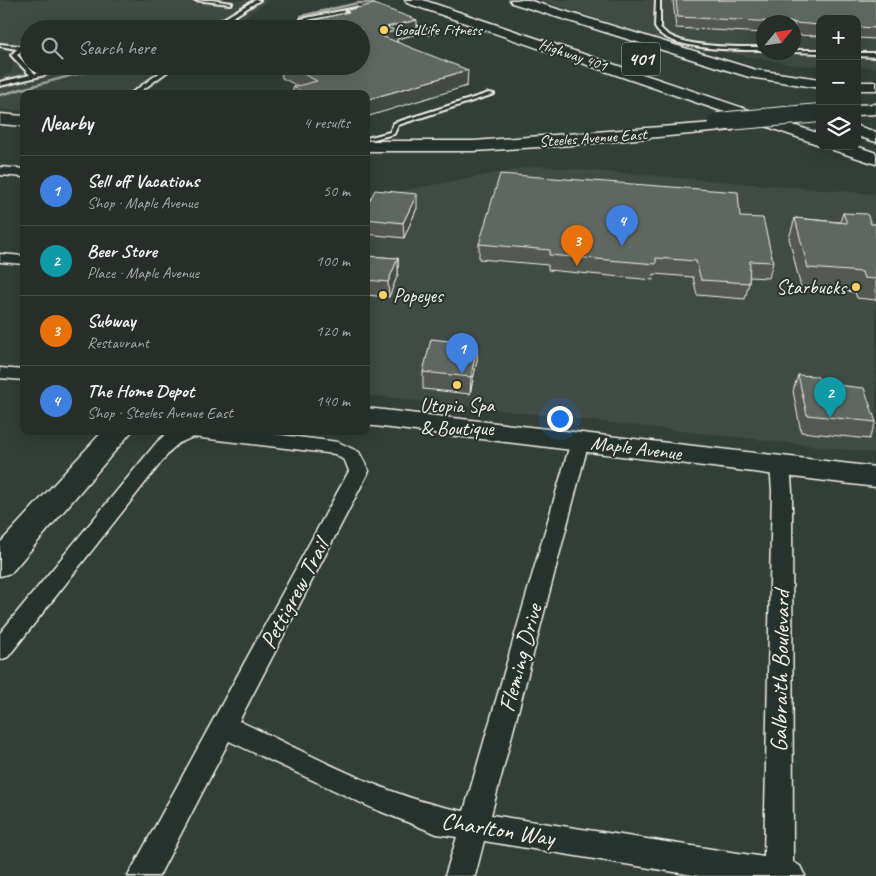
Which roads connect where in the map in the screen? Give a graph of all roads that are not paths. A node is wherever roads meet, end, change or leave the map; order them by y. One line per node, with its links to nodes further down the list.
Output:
1 (197, 0): 8 (lane)
2 (258, 0): 9 (lane)
3 (410, 0): 48 (main road, Highway 401 / 401)
4 (516, 0): 29 (main road)
5 (628, 0): 6 (lane)
6 (632, 0)
7 (658, 0): 20 (lane)
8 (232, 1): 9 (lane)
9 (250, 5): 12 (lane)
10 (360, 10): 11 (lane)
11 (321, 16): 13 (lane); 14 (lane)
12 (225, 20)
13 (303, 20)
14 (330, 20)
15 (402, 23): 16 (lane)
16 (433, 33)
17 (0, 45): 18 (lane)
18 (20, 48)
19 (20, 49): 25 (lane)
20 (756, 49)
21 (801, 51): 22 (lane)
22 (816, 52)
23 (861, 54): 24 (lane)
24 (876, 55)
25 (20, 61)
26 (37, 75): 28 (lane)
27 (159, 75): 33 (lane)
28 (34, 76): 30 (lane)
29 (816, 83)
30 (0, 84)
31 (861, 86): 32 (main road)
32 (876, 86)
33 (139, 90)
34 (491, 94): 49 (lane)
35 (775, 104): 41 (main road)
36 (876, 109): 37 (main road)
37 (861, 110)
38 (816, 113): 45 (main road, Steeles Avenue East, bridge)
39 (876, 115): 40 (main road)
40 (861, 116)
41 (816, 118)
42 (0, 119): 44 (main road)
43 (816, 119): 45 (main road, Steeles Avenue East)
44 (20, 121)
45 (722, 125): 50 (main road, Steeles Avenue East)
46 (861, 132): 47 (main road)
47 (876, 137)
48 (816, 139)
49 (370, 140)
50 (370, 141)
51 (850, 150): 52 (main road)
52 (876, 159)
53 (0, 172): 54 (street)
54 (20, 174)
55 (386, 199): 56 (lane)
56 (370, 201)
57 (0, 258): 58 (street)
58 (20, 260)
59 (0, 372): 60 (street)
60 (20, 375)
61 (370, 416): 65 (main road, Maple Avenue)
62 (115, 435): 68 (main road)
63 (182, 435): 69 (street, Pettigrew Trail)
64 (226, 435): 70 (street, Pettigrew Trail)
65 (580, 441): 66 (main road, Maple Avenue); 71 (street, Fleming Drive)
66 (780, 465): 67 (main road, Maple Avenue); 72 (street, Galbraith Boulevard)
67 (876, 477)
68 (0, 564)
69 (0, 650)
70 (223, 726): 71 (street, Charlton Way); 73 (street, Pettigrew Trail)
71 (474, 825): 72 (street, Charlton Way); 74 (street, Fleming Drive)
72 (782, 875)
73 (143, 876)
74 (460, 876)

